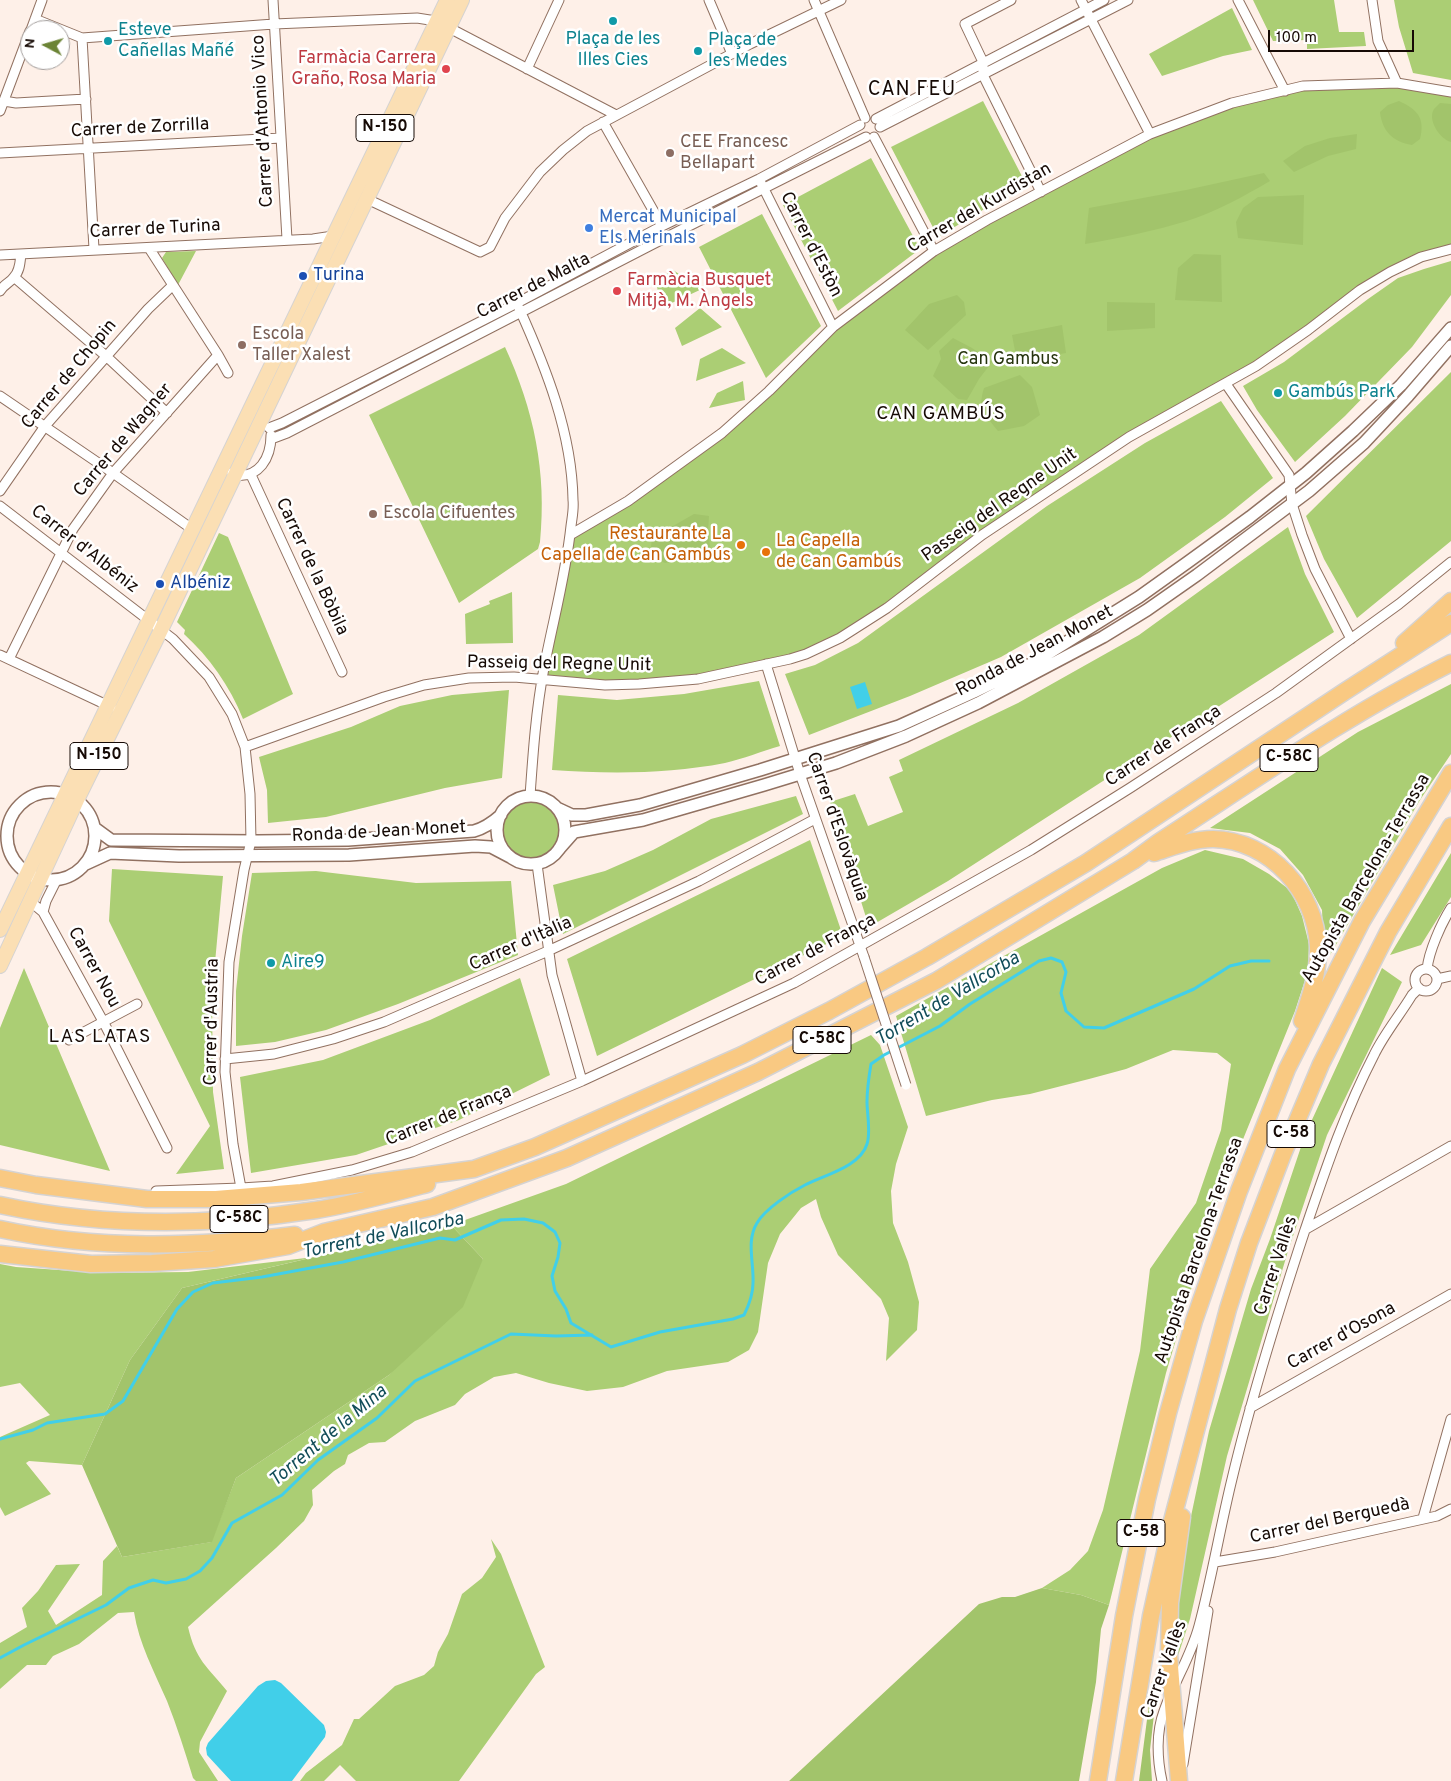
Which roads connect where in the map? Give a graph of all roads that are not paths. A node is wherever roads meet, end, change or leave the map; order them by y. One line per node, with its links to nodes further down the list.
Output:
1 (42, 0): 17 (street)
2 (273, 0): 20 (street, Carrer d'Antonio Vico)
3 (446, 0): 19 (main road, N-150)
4 (462, 0): 21 (main road, N-150)
5 (559, 0): 26 (street)
6 (709, 0): 23 (street)
7 (814, 0): 16 (street)
8 (841, 0): 16 (street)
9 (1011, 0): 25 (street)
10 (1081, 0): 15 (street)
11 (1104, 0): 15 (street)
12 (1128, 0): 18 (street)
13 (1238, 0): 29 (street)
14 (1372, 0): 28 (street)
15 (1086, 9): 18 (street); 25 (street)
16 (819, 11): 23 (street); 35 (street)
17 (34, 19): 22 (street)
18 (1090, 19): 27 (street); 38 (street)
19 (436, 21): 20 (street); 21 (street); 48 (main road, N-150)
20 (274, 24): 22 (street); 40 (street, Carrer d'Antonio Vico)
21 (449, 27): 26 (street); 46 (main road, N-150)
22 (82, 38): 31 (street)
23 (732, 54): 34 (street)
24 (20, 58): 32 (street)
25 (984, 62): 27 (street); 37 (street)
26 (527, 69): 34 (street)
27 (983, 75): 37 (street); 45 (street)
28 (1397, 83): 29 (street, Carrer del Kurdistan); 30 (street, Carrer del Kurdistan)
29 (1285, 91): 38 (street, Carrer del Kurdistan)
30 (1451, 92)
31 (86, 99): 32 (street); 41 (street)
32 (4, 101): 33 (street)
33 (0, 111)
34 (616, 115): 36 (street)
35 (862, 121): 37 (street); 39 (street); 43 (street, Carrer de Malta)
36 (603, 122): 46 (street); 47 (street)
37 (878, 123): 39 (street)
38 (1150, 134): 45 (street, Carrer del Kurdistan)
39 (870, 137): 44 (street, Carrer de Malta); 54 (street)
40 (281, 138): 41 (street, Carrer de Zorrilla); 50 (street, Carrer d'Antonio Vico)
41 (89, 148): 42 (street, Carrer de Zorrilla); 53 (street)
42 (0, 153)
43 (759, 179): 44 (street, Carrer d'Estòn); 47 (street, Carrer de Malta)
44 (764, 189): 62 (street, Carrer de Malta); 63 (street, Carrer d'Estòn)
45 (1040, 192): 54 (street, Carrer del Kurdistan)
46 (367, 199): 72 (main road, N-150)
47 (662, 226): 61 (street, Carrer de Malta)
48 (333, 236): 49 (street, Carrer de Turina); 57 (main road, N-150)
49 (313, 239): 50 (street, Carrer de Turina); 57 (street)
50 (287, 240): 51 (street, Carrer de Turina)
51 (149, 248): 53 (street, Carrer de Turina); 59 (street)
52 (1451, 249): 69 (street, Passeig del Regne Unit)
53 (94, 250): 55 (street, Carrer de Turina)
54 (934, 251): 63 (street, Carrer del Kurdistan)
55 (21, 254): 56 (street, Carrer de Turina); 58 (street)
56 (0, 255)
57 (324, 256): 72 (main road, N-150)
58 (14, 277): 60 (street); 66 (street)
59 (172, 286): 66 (street, Carrer de Chopin); 67 (street)
60 (0, 291)
61 (517, 303): 62 (street); 72 (street, Carrer de Malta)
62 (521, 313): 74 (street, Carrer de Malta); 84 (street)
63 (833, 327): 84 (street, Carrer del Kurdistan)
64 (1451, 328): 79 (street, Ronda de Jean Monet)
65 (1451, 346): 81 (street, Ronda de Jean Monet)
66 (106, 356): 71 (street); 73 (street, Carrer de Chopin)
67 (218, 356): 68 (street); 71 (street, Carrer de Wagner)
68 (228, 373)
69 (1226, 384): 79 (street); 94 (street, Passeig del Regne Unit)
70 (0, 396): 73 (street)
71 (167, 413): 76 (street, Carrer de Wagner)
72 (259, 421): 74 (street); 75 (main road, N-150); 77 (main road, N-150)
73 (45, 426): 76 (street); 80 (street, Carrer de Chopin)
74 (271, 439): 78 (street)
75 (226, 461): 77 (street); 83 (main road, N-150)
76 (113, 473): 83 (street); 85 (street, Carrer de Wagner)
77 (234, 475): 78 (street); 90 (main road, N-150)
78 (250, 475): 95 (street, Carrer de la Bòbila)
79 (1290, 485): 81 (street); 101 (street, Ronda de Jean Monet)
80 (0, 491)
81 (1292, 504): 91 (street); 103 (street, Ronda de Jean Monet)
82 (0, 506): 85 (street, Carrer d'Albéniz)
83 (192, 529): 88 (main road, N-150)
84 (570, 535): 96 (street)
85 (60, 552): 88 (street, Carrer d'Albéniz); 92 (street, Carrer de Wagner)
86 (1451, 562): 91 (street, Carrer de França)
87 (1451, 601): 97 (highway)
88 (148, 620): 90 (street, Carrer d'Albéniz); 98 (main road, N-150)
89 (1451, 624): 97 (highway, C-58C)
90 (161, 630): 99 (main road, N-150); 100 (street, Carrer d'Albéniz)
91 (1350, 639): 126 (street, Carrer de França)
92 (4, 657): 98 (street)
93 (1451, 663): 117 (highway, C-58C)
94 (766, 664): 96 (street, Passeig del Regne Unit); 101 (street, Carrer d'Eslovàquia)
95 (342, 672)
96 (542, 680): 100 (street, Passeig del Regne Unit); 104 (street)
97 (1344, 692): 142 (highway, C-58C)
98 (107, 705): 99 (street); 105 (main road, N-150)
99 (120, 712): 105 (main road, N-150)
100 (245, 747): 113 (street, Carrer d'Albéniz)
101 (795, 759): 103 (street, Carrer d'Eslovàquia); 106 (street, Ronda de Jean Monet)
102 (1451, 772): 137 (highway, Autopista Barcelona-Terrassa / C-58)
103 (800, 774): 108 (street, Carrer d'Eslovàquia); 114 (street, Ronda de Jean Monet)
104 (530, 796): 106 (street); 107 (street)
105 (71, 797): 109 (street); 111 (street); 120 (main road, N-150)
106 (557, 808): 114 (street)
107 (501, 814): 113 (street, Ronda de Jean Monet); 116 (street)
108 (815, 819): 126 (street, Carrer d'Eslovàquia); 127 (street, Carrer d'Itàlia)
109 (5, 821): 112 (street)
110 (1451, 826): 154 (highway, C-58)
111 (96, 830): 113 (street, Ronda de Jean Monet); 118 (street)
112 (4, 833): 120 (street)
113 (250, 841): 115 (street)
114 (559, 849): 119 (street)
115 (247, 856): 116 (street, Ronda de Jean Monet); 118 (street, Ronda de Jean Monet); 136 (street, Carrer d'Austria)
116 (510, 857): 119 (street)
117 (1133, 861): 137 (highway); 149 (highway, C-58C)
118 (86, 864): 121 (street, Ronda de Jean Monet)
119 (537, 864): 127 (street)
120 (28, 876): 121 (street); 122 (main road); 125 (main road, N-150)
121 (56, 881): 124 (street)
122 (31, 902): 124 (street, Carrer Nou); 128 (main road)
123 (1451, 908): 129 (street)
124 (43, 912): 134 (street, Carrer Nou)
125 (0, 930)
126 (860, 947): 138 (street, Carrer de França); 139 (street, Carrer d'Eslovàquia, bridge)
127 (548, 951): 136 (street, Carrer d'Itàlia); 138 (street)
128 (0, 966)
129 (1427, 969): 131 (street); 132 (street)
130 (1451, 976): 131 (street)
131 (1437, 979): 132 (street)
132 (1419, 988): 148 (street, Carrer Vallès)
133 (137, 1004): 134 (street)
134 (104, 1023): 135 (street); 141 (street, Carrer Nou)
135 (69, 1040)
136 (225, 1059): 144 (street, Carrer d'Austria)
137 (1286, 1069): 159 (highway, Autopista Barcelona-Terrassa / C-58)
138 (582, 1081): 144 (street, Carrer de França)
139 (906, 1085)
140 (1451, 1146): 148 (street)
141 (167, 1148)
142 (474, 1169): 145 (highway); 146 (highway, C-58C)
143 (0, 1178): 145 (highway)
144 (241, 1188): 145 (street, Carrer de França)
145 (122, 1195)
146 (0, 1205)
147 (0, 1229): 149 (highway, C-58C)
148 (1306, 1229): 152 (street, Carrer Vallès)
149 (324, 1232): 150 (highway)
150 (0, 1254)
151 (1451, 1294): 152 (street, Carrer d'Osona)
152 (1250, 1408): 157 (street, Carrer Vallès)
153 (1451, 1419): 156 (street)
154 (1195, 1430): 158 (highway); 162 (highway, C-58)
155 (1451, 1509): 156 (street, Carrer del Berguedà)
156 (1423, 1518): 157 (street, Carrer del Berguedà)
157 (1214, 1567): 158 (street, Carrer Vallès); 164 (street, Carrer Vallès)
158 (1172, 1693): 163 (street, Carrer Vallès); 164 (highway)
159 (1102, 1747): 160 (highway); 161 (highway, Autopista Barcelona-Terrassa / C-58)
160 (1093, 1781)
161 (1098, 1781)
162 (1124, 1781)
163 (1162, 1781)
164 (1180, 1781)

